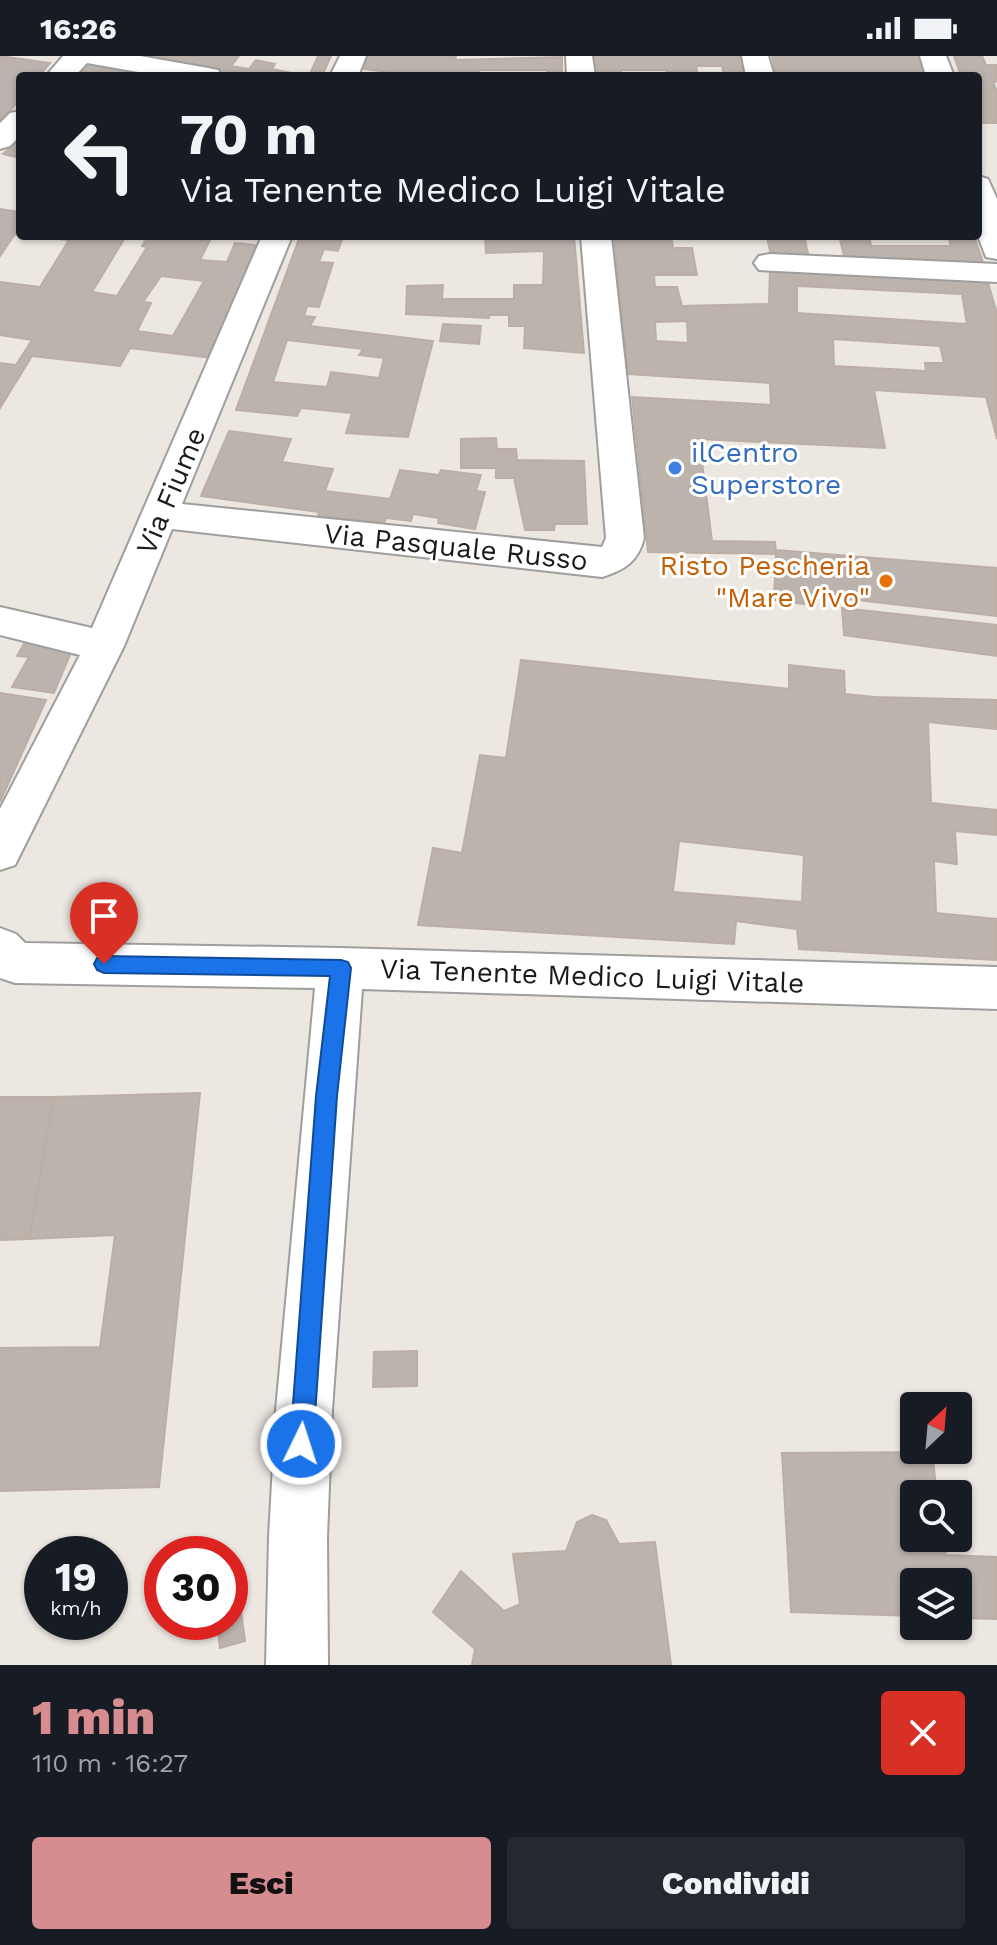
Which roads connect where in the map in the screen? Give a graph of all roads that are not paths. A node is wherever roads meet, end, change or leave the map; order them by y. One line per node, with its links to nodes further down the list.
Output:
1 (78, 56): 3 (street)
2 (93, 56): 4 (street)
3 (64, 72)
4 (185, 72)
5 (16, 123): 6 (street)
6 (0, 140)
7 (982, 199): 10 (street)
8 (275, 240): 13 (street, Via Fiume)
9 (596, 240): 13 (street, Via Pasquale Russo)
10 (997, 250)
11 (770, 263): 12 (street)
12 (997, 273)
13 (161, 515): 15 (street, Via Fiume)
14 (0, 621): 15 (street)
15 (104, 646): 16 (street)
16 (0, 852)
17 (0, 948): 18 (street, Via Tenente Medico Luigi Vitale)
18 (341, 968): 19 (street, Via Tenente Medico Luigi Vitale); 20 (street)
19 (997, 988)
20 (297, 1665)

